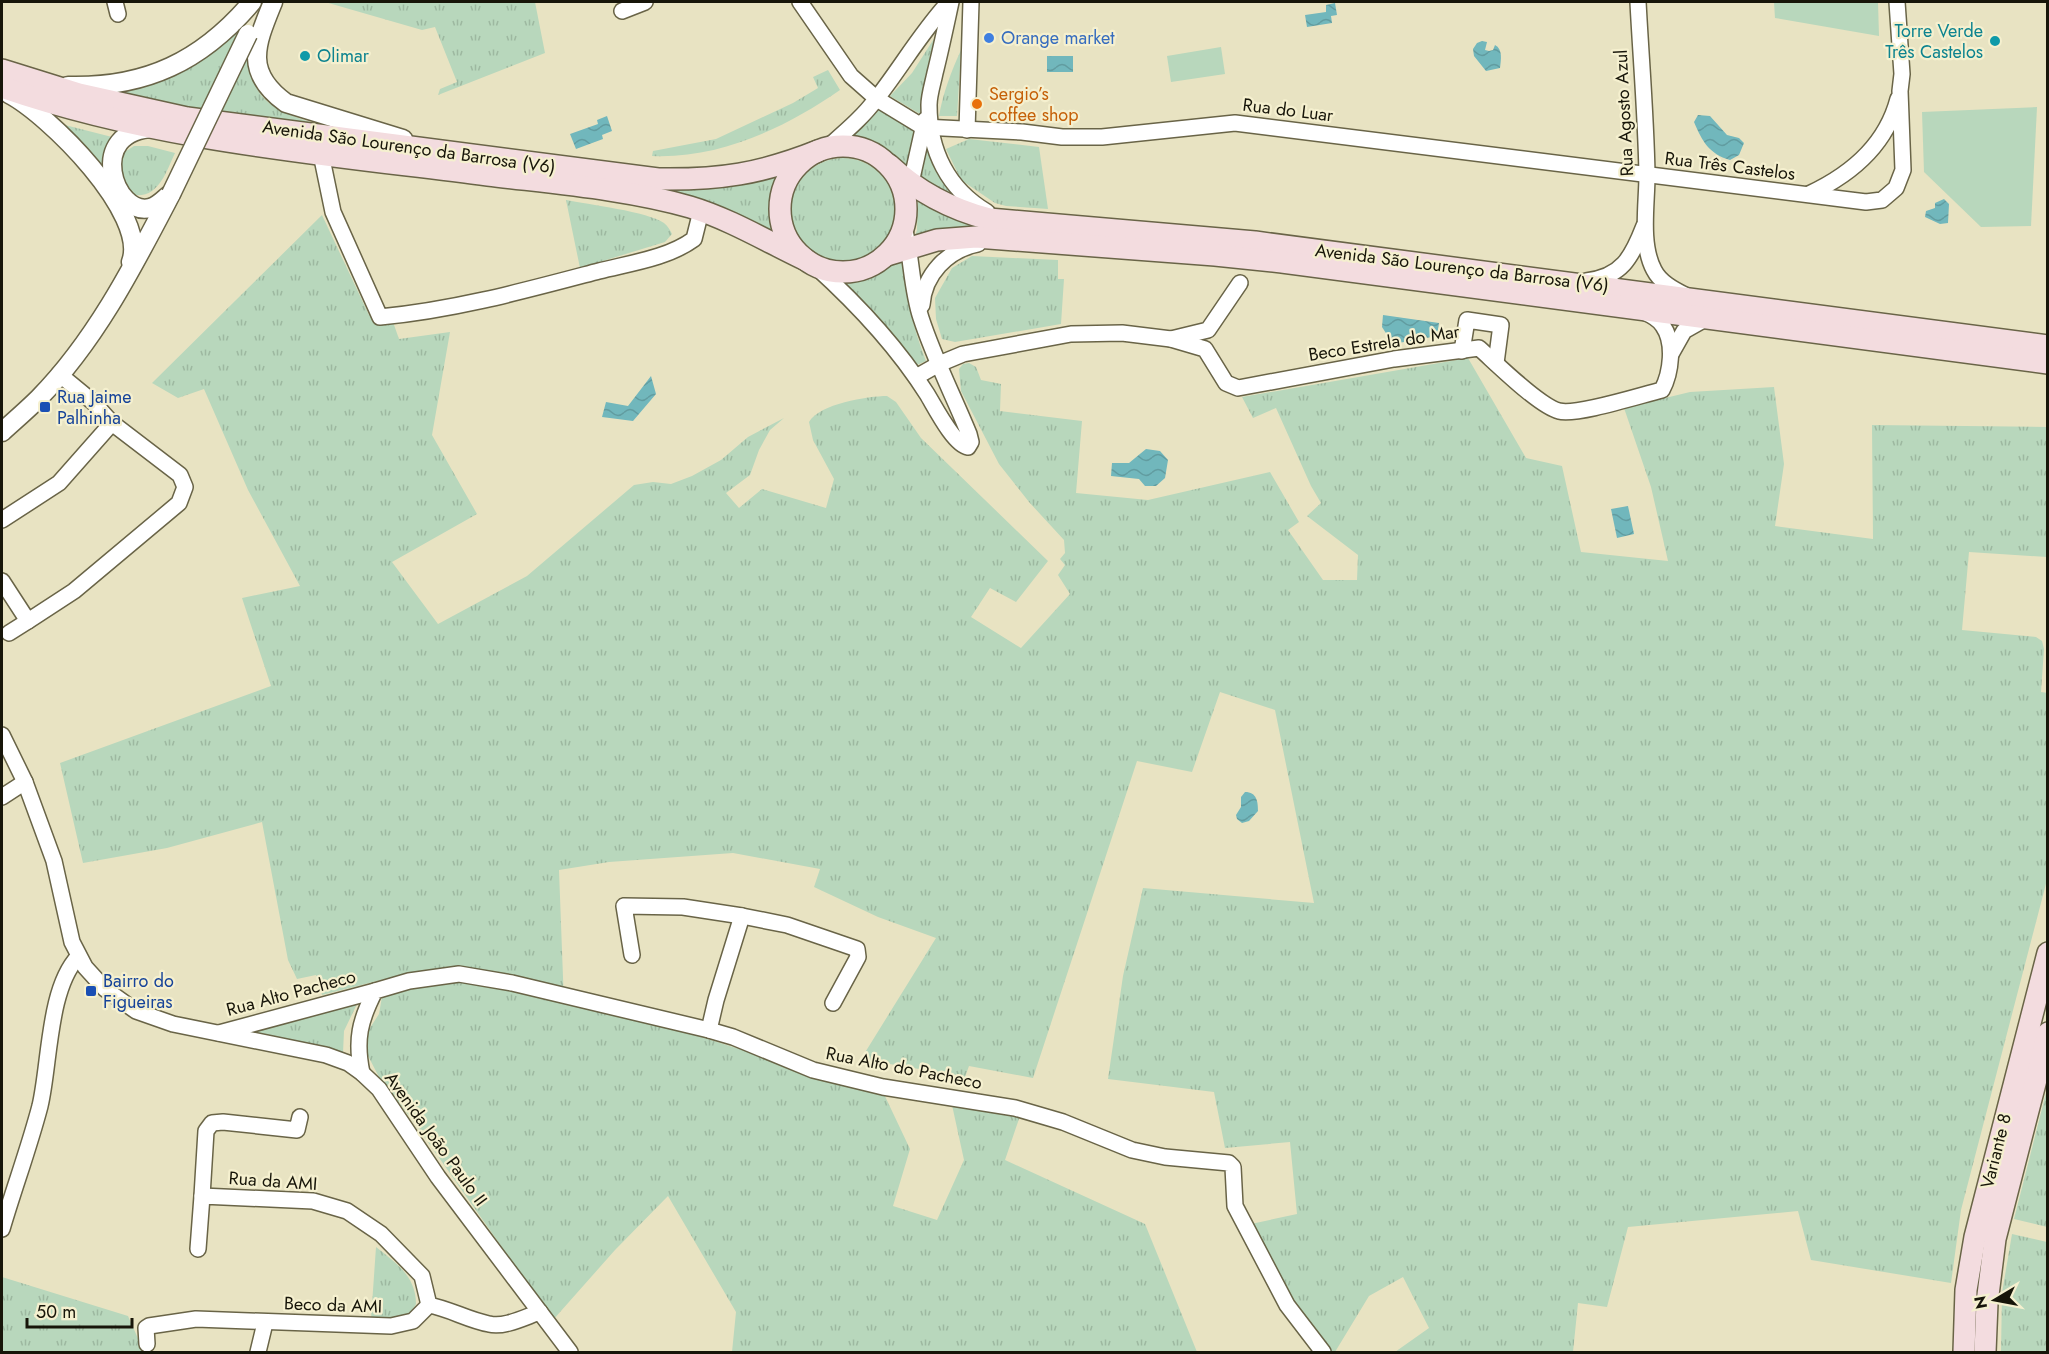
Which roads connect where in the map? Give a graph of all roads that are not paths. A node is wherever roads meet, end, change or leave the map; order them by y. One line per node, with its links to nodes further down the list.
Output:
1 (252, 2): 12 (street)
2 (263, 2): 23 (street, bridge)
3 (273, 2): 20 (street)
4 (645, 2): 10 (street)
5 (800, 2): 15 (street)
6 (950, 2): 15 (street); 17 (street)
7 (971, 2): 18 (street)
8 (1638, 2): 22 (street, Rua Agosto Azul)
9 (1897, 2): 14 (street, Rua Três Castelos)
10 (622, 11)
11 (2, 70): 12 (main road, Avenida São Lourenço da Barrosa (V6))
12 (48, 85): 20 (main road, Avenida São Lourenço da Barrosa (V6))
13 (2, 88): 16 (main road, Avenida São Lourenço da Barrosa (V6)); 33 (street)
14 (1900, 91): 25 (street, Rua Três Castelos); 25 (street, Rua Três Castelos)
15 (877, 99): 17 (street); 19 (street)
16 (162, 128): 21 (main road, Avenida São Lourenço da Barrosa (V6)); 23 (street)
17 (927, 128): 18 (street, Rua do Luar); 24 (street); 29 (street)
18 (967, 130): 22 (street, Rua do Luar)
19 (823, 149): 20 (main road, Avenida São Lourenço da Barrosa (V6)); 24 (main road, Avenida São Lourenço da Barrosa (V6)); 32 (main road)
20 (442, 151)
21 (321, 154): 26 (main road, Avenida São Lourenço da Barrosa (V6)); 26 (street)
22 (1647, 175): 25 (street, Rua Três Castelos); 27 (street, Rua Agosto Azul)
23 (171, 194): 33 (street)
24 (908, 195): 28 (main road); 29 (main road, Avenida São Lourenço da Barrosa (V6))
25 (1808, 195)
26 (701, 211): 32 (main road, Avenida São Lourenço da Barrosa (V6))
27 (1645, 223): 35 (street, Rua Agosto Azul); 36 (street, Rua Agosto Azul)
28 (904, 227): 30 (street); 31 (main road)
29 (1011, 231): 30 (main road, Avenida São Lourenço da Barrosa (V6)); 35 (main road, Avenida São Lourenço da Barrosa (V6)); 37 (main road, Avenida São Lourenço da Barrosa (V6)); 38 (street)
30 (909, 248): 31 (main road, Avenida São Lourenço da Barrosa (V6)); 38 (street)
31 (887, 255): 32 (main road, Avenida São Lourenço da Barrosa (V6))
32 (810, 263): 50 (street)
33 (124, 282): 49 (street)
34 (1240, 283): 40 (street)
35 (1574, 283): 36 (main road, Avenida São Lourenço da Barrosa (V6))
36 (1690, 298): 42 (main road, Avenida São Lourenço da Barrosa (V6))
37 (1639, 309): 39 (main road, Avenida São Lourenço da Barrosa (V6)); 45 (street)
38 (921, 317): 48 (street)
39 (1707, 318): 45 (street); 47 (main road, Avenida São Lourenço da Barrosa (V6))
40 (1208, 330): 41 (street); 43 (street)
41 (1171, 339): 43 (street); 48 (street)
42 (2048, 346)
43 (1205, 350): 44 (street, Beco Estrela do Mar)
44 (1462, 351): 46 (street, Beco Estrela do Mar); 46 (street)
45 (1671, 354): 46 (street, Beco Estrela do Mar)
46 (1496, 363)
47 (2048, 363)
48 (939, 364): 50 (street); 50 (street)
49 (59, 374): 51 (street); 52 (street)
50 (916, 377)
51 (112, 423): 53 (street); 55 (street)
52 (2, 432)
53 (2, 520)
54 (2, 581): 55 (street)
55 (28, 621): 56 (street)
56 (9, 633)
57 (2, 735): 58 (street, Avenida João Paulo II)
58 (25, 782): 59 (street); 63 (street, Avenida João Paulo II)
59 (2, 797)
60 (742, 916): 62 (street); 65 (street); 66 (street)
61 (2048, 952): 78 (main road, Variante 8)
62 (632, 955)
63 (78, 957): 67 (street, Avenida João Paulo II); 72 (street)
64 (375, 991): 66 (street, Rua Alto do Pacheco); 67 (street, Rua Alto Pacheco); 69 (street)
65 (833, 1003)
66 (709, 1030): 81 (street, Rua Alto do Pacheco)
67 (217, 1033): 69 (street, Avenida João Paulo II)
68 (2048, 1033): 82 (main road, Variante 8)
69 (362, 1073): 75 (street, Avenida João Paulo II)
70 (300, 1117): 71 (street, Rua da AMI)
71 (202, 1196): 73 (street, Rua da AMI); 74 (street, Rua da AMI)
72 (2, 1229)
73 (198, 1249)
74 (429, 1305): 75 (street); 76 (street, Beco da AMI)
75 (540, 1312): 80 (street, Avenida João Paulo II)
76 (265, 1323): 77 (street, Beco da AMI); 79 (street, Beco da AMI)
77 (147, 1344)
78 (1963, 1351)
79 (258, 1353)
80 (570, 1353)
81 (1323, 1353)
82 (1985, 1353)

